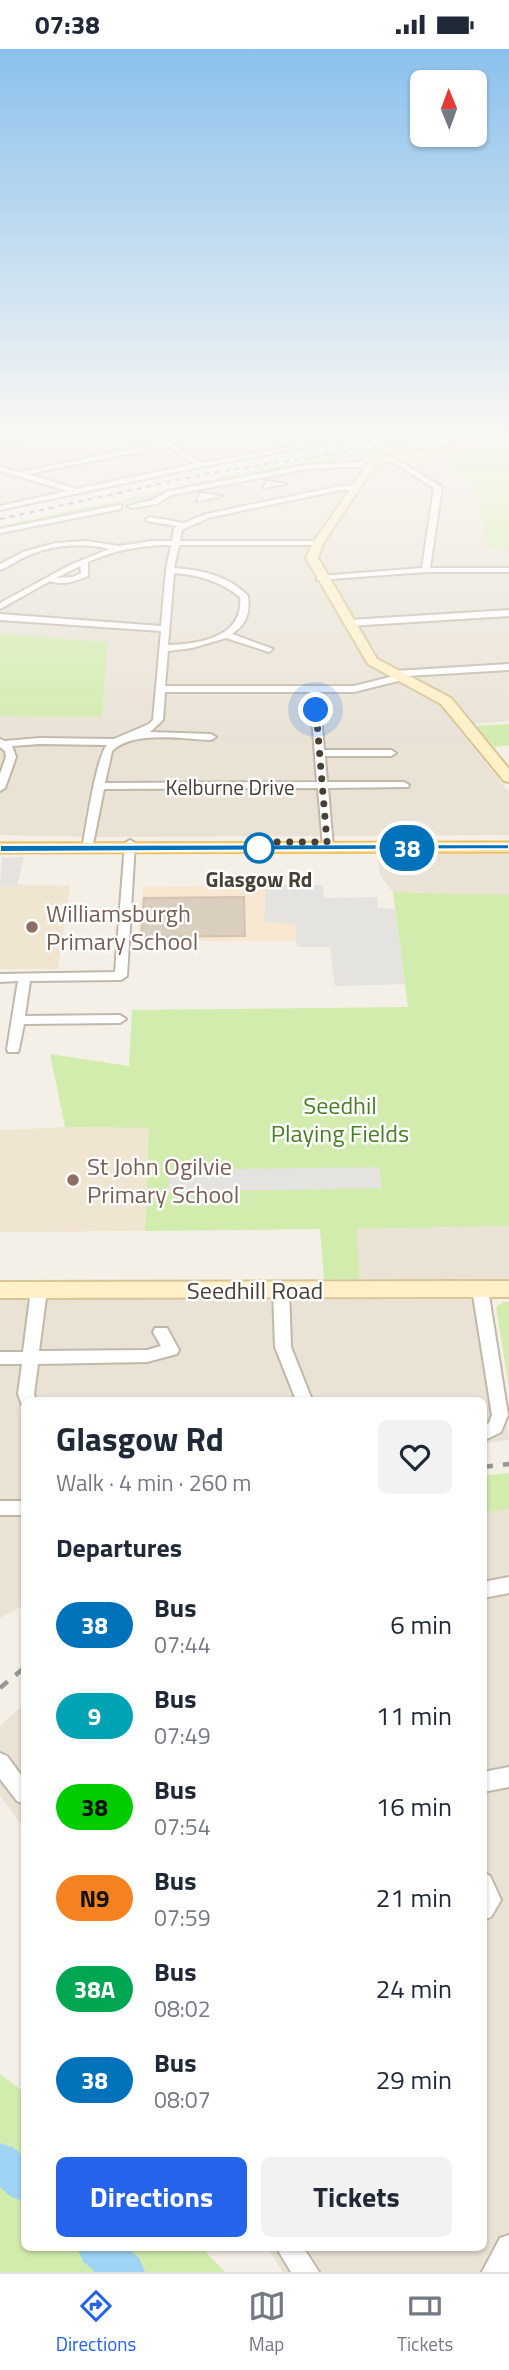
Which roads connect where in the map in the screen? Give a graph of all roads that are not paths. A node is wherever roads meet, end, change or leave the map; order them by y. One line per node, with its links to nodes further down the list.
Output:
1 (83, 540): 5 (street)
2 (174, 540): 6 (street)
3 (320, 540): 7 (street)
4 (430, 540): 11 (street)
5 (79, 543): 8 (street); 9 (street)
6 (174, 543): 7 (street); 8 (street); 10 (street)
7 (318, 543): 13 (street)
8 (116, 548): 15 (street)
9 (0, 568)
10 (170, 570): 20 (street); 21 (street)
11 (426, 570): 12 (street); 13 (street)
12 (509, 570)
13 (320, 578): 19 (street)
14 (0, 595): 15 (street)
15 (10, 601): 16 (street)
16 (0, 606)
17 (509, 613): 19 (street)
18 (0, 617): 20 (street)
19 (349, 623): 25 (street)
20 (165, 629): 22 (street)
21 (225, 635): 22 (street); 23 (street)
22 (165, 648): 26 (street)
23 (269, 649)
24 (509, 667): 25 (street)
25 (399, 676): 27 (street); 34 (street)
26 (160, 689): 27 (street); 28 (street)
27 (314, 689): 32 (street)
28 (138, 735): 29 (street); 30 (street)
29 (211, 737)
30 (113, 742): 31 (street); 36 (street)
31 (2, 743): 38 (street)
32 (320, 753): 33 (street); 37 (street)
33 (391, 753)
34 (509, 778)
35 (404, 785): 37 (street, Kelburne Drive)
36 (99, 786): 37 (street, Kelburne Drive); 42 (street)
37 (324, 786): 41 (street)
38 (0, 788)
39 (509, 840): 41 (main road)
40 (0, 842): 42 (main road)
41 (328, 845): 43 (main road); 44 (main road)
42 (87, 846): 43 (main road); 45 (main road)
43 (130, 846): 46 (street)
44 (509, 847)
45 (0, 848)
46 (25, 977): 47 (street); 49 (street)
47 (0, 978)
48 (120, 1019): 49 (street)
49 (18, 1020): 50 (street)
50 (13, 1049)
51 (480, 1289): 52 (street, Seedhill Road); 55 (street, Seedhill Road); 61 (street)
52 (509, 1289)
53 (0, 1290): 54 (street, Seedhill Road)
54 (39, 1290): 55 (street, Seedhill Road); 57 (street)
55 (281, 1290): 60 (street)
56 (161, 1332): 57 (street)
57 (30, 1357): 58 (street); 59 (street)
58 (0, 1358)
59 (27, 1397)
60 (303, 1397)
61 (487, 1432)
62 (0, 1508): 63 (street)
63 (21, 1508)
64 (509, 1585): 65 (street)
65 (487, 1589)
66 (0, 1763): 69 (street)
67 (509, 1777): 68 (street)
68 (487, 1781)
69 (21, 1790)
70 (509, 2247): 73 (street)
71 (291, 2251): 72 (street)
72 (306, 2272)
73 (495, 2272)

